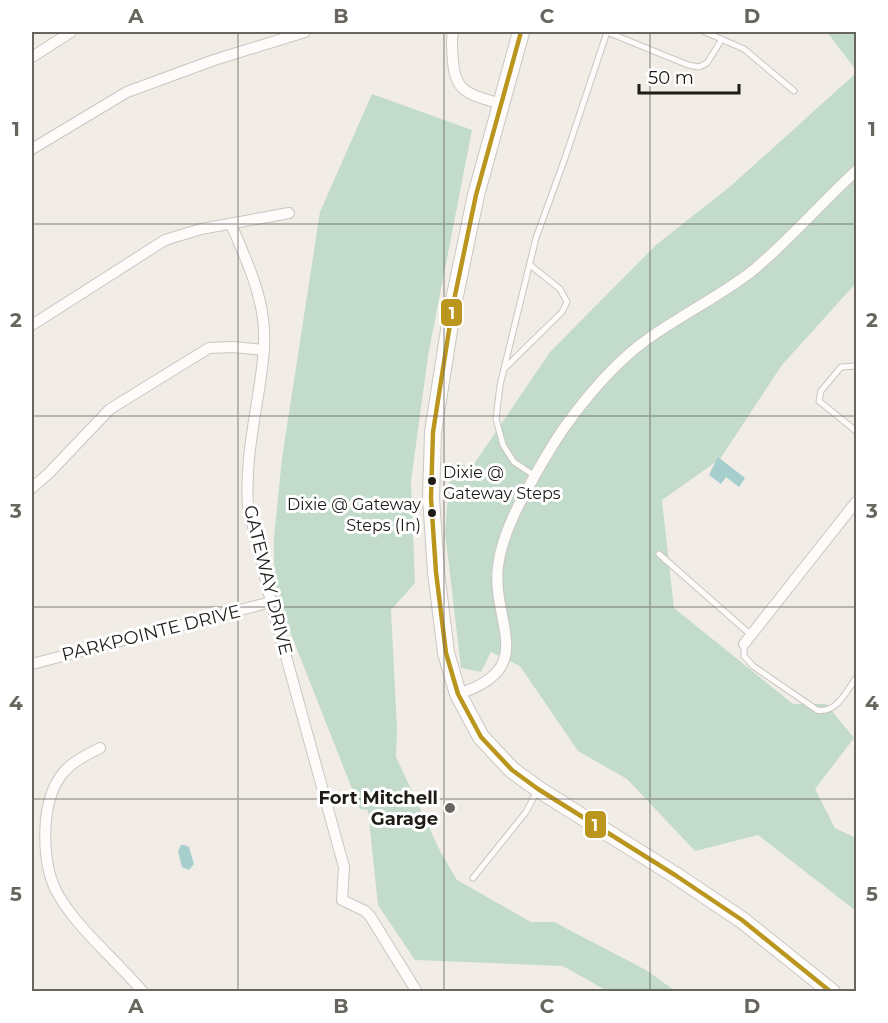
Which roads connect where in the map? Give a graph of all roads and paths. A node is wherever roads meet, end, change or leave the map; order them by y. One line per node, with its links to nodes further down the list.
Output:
1 (71, 32): 8 (street)
2 (305, 32): 11 (street)
3 (453, 32): 10 (street)
4 (521, 32): 10 (main road)
5 (607, 32): 7 (lane); 15 (lane)
6 (705, 32): 7 (lane)
7 (722, 39): 9 (lane)
8 (32, 57)
9 (794, 90)
10 (501, 104): 29 (main road)
11 (32, 148)
12 (856, 171): 21 (street)
13 (290, 213): 14 (street)
14 (231, 224): 16 (street); 17 (street, GATEWAY DRIVE)
15 (530, 265): 19 (lane); 19 (lane)
16 (32, 325)
17 (264, 350): 22 (street); 25 (street, GATEWAY DRIVE)
18 (856, 366): 20 (lane)
19 (504, 369): 21 (lane)
20 (856, 431)
21 (535, 477): 29 (street)
22 (32, 488)
23 (856, 502): 26 (street)
24 (658, 554): 26 (lane)
25 (271, 602): 27 (street, PARKPOINTE DRIVE); 34 (street, GATEWAY DRIVE)
26 (748, 639): 28 (lane)
27 (32, 664)
28 (856, 678)
29 (458, 694): 31 (main road)
30 (100, 748): 33 (street)
31 (538, 789): 32 (lane); 35 (main road)
32 (473, 879)
33 (143, 992)
34 (417, 992)
35 (832, 992)

